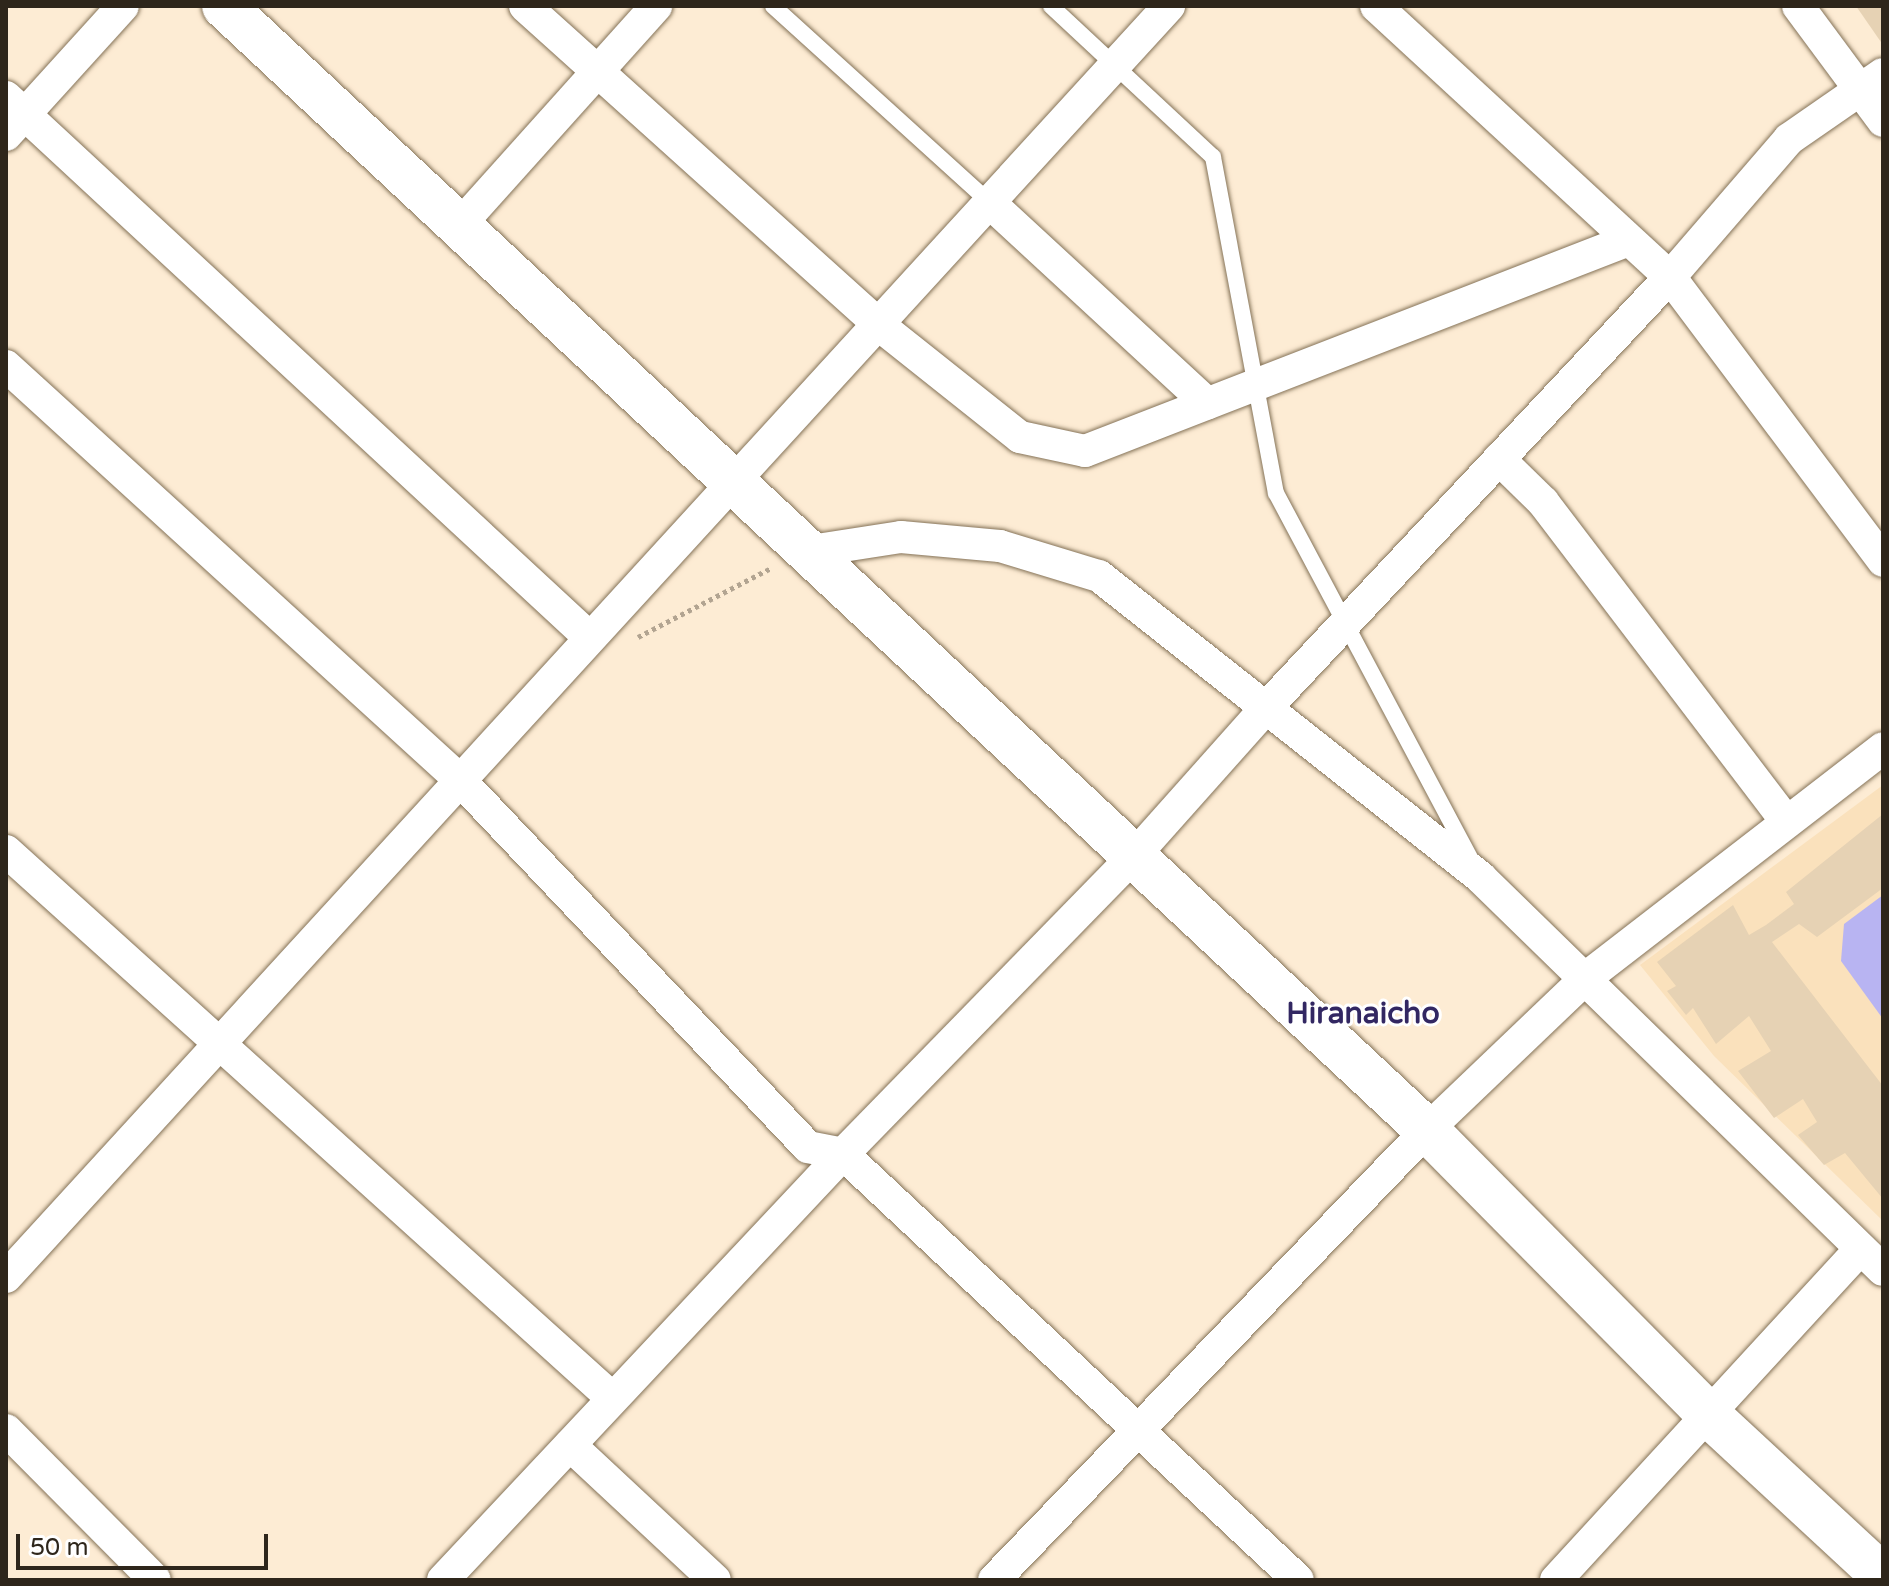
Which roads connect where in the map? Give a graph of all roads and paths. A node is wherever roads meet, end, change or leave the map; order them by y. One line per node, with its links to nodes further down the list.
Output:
1 (123, 6): 13 (street)
2 (224, 6): 16 (street)
3 (525, 6): 11 (street)
4 (656, 6): 11 (street)
5 (773, 6): 15 (lane)
6 (1051, 6): 10 (lane)
7 (1169, 6): 10 (street)
8 (1376, 6): 17 (street)
9 (1798, 6): 12 (street)
10 (1115, 65): 15 (street); 21 (lane)
11 (596, 68): 16 (street); 19 (street)
12 (1872, 82): 14 (street); 18 (street)
13 (12, 116): 28 (street)
14 (1883, 121)
15 (989, 202): 19 (street); 22 (street)
16 (458, 227): 24 (street)
17 (1629, 240): 18 (street); 21 (street)
18 (1670, 277): 23 (street); 26 (street)
19 (879, 325): 22 (street); 24 (street)
20 (6, 366): 31 (street)
21 (1254, 385): 22 (street); 27 (lane)
22 (1207, 403)
23 (1499, 459): 27 (street); 32 (street)
24 (731, 485): 25 (street); 28 (street)
25 (804, 552): 28 (path); 29 (street); 34 (street)
26 (1883, 561)
27 (1347, 621): 29 (street); 35 (lane)
28 (589, 637): 31 (street)
29 (1264, 710): 34 (street); 35 (street)
30 (1883, 748): 32 (street)
31 (459, 779): 37 (street); 39 (street)
32 (1787, 822): 36 (street)
33 (6, 851): 37 (street)
34 (1135, 855): 38 (street); 39 (street)
35 (1481, 878): 36 (street)
36 (1587, 977): 38 (street); 40 (street)
37 (220, 1045): 41 (street); 42 (street)
38 (1427, 1130): 43 (street); 44 (street)
39 (843, 1154): 42 (street); 44 (street)
40 (1872, 1259): 43 (street)
41 (6, 1277)
42 (612, 1398): 46 (street)
43 (1711, 1417): 47 (street); 53 (street)
44 (1138, 1428): 51 (street); 52 (street)
45 (6, 1430): 48 (street)
46 (570, 1445): 49 (street); 50 (street)
47 (1883, 1576)
48 (155, 1580)
49 (443, 1580)
50 (715, 1580)
51 (994, 1580)
52 (1298, 1580)
53 (1556, 1580)

